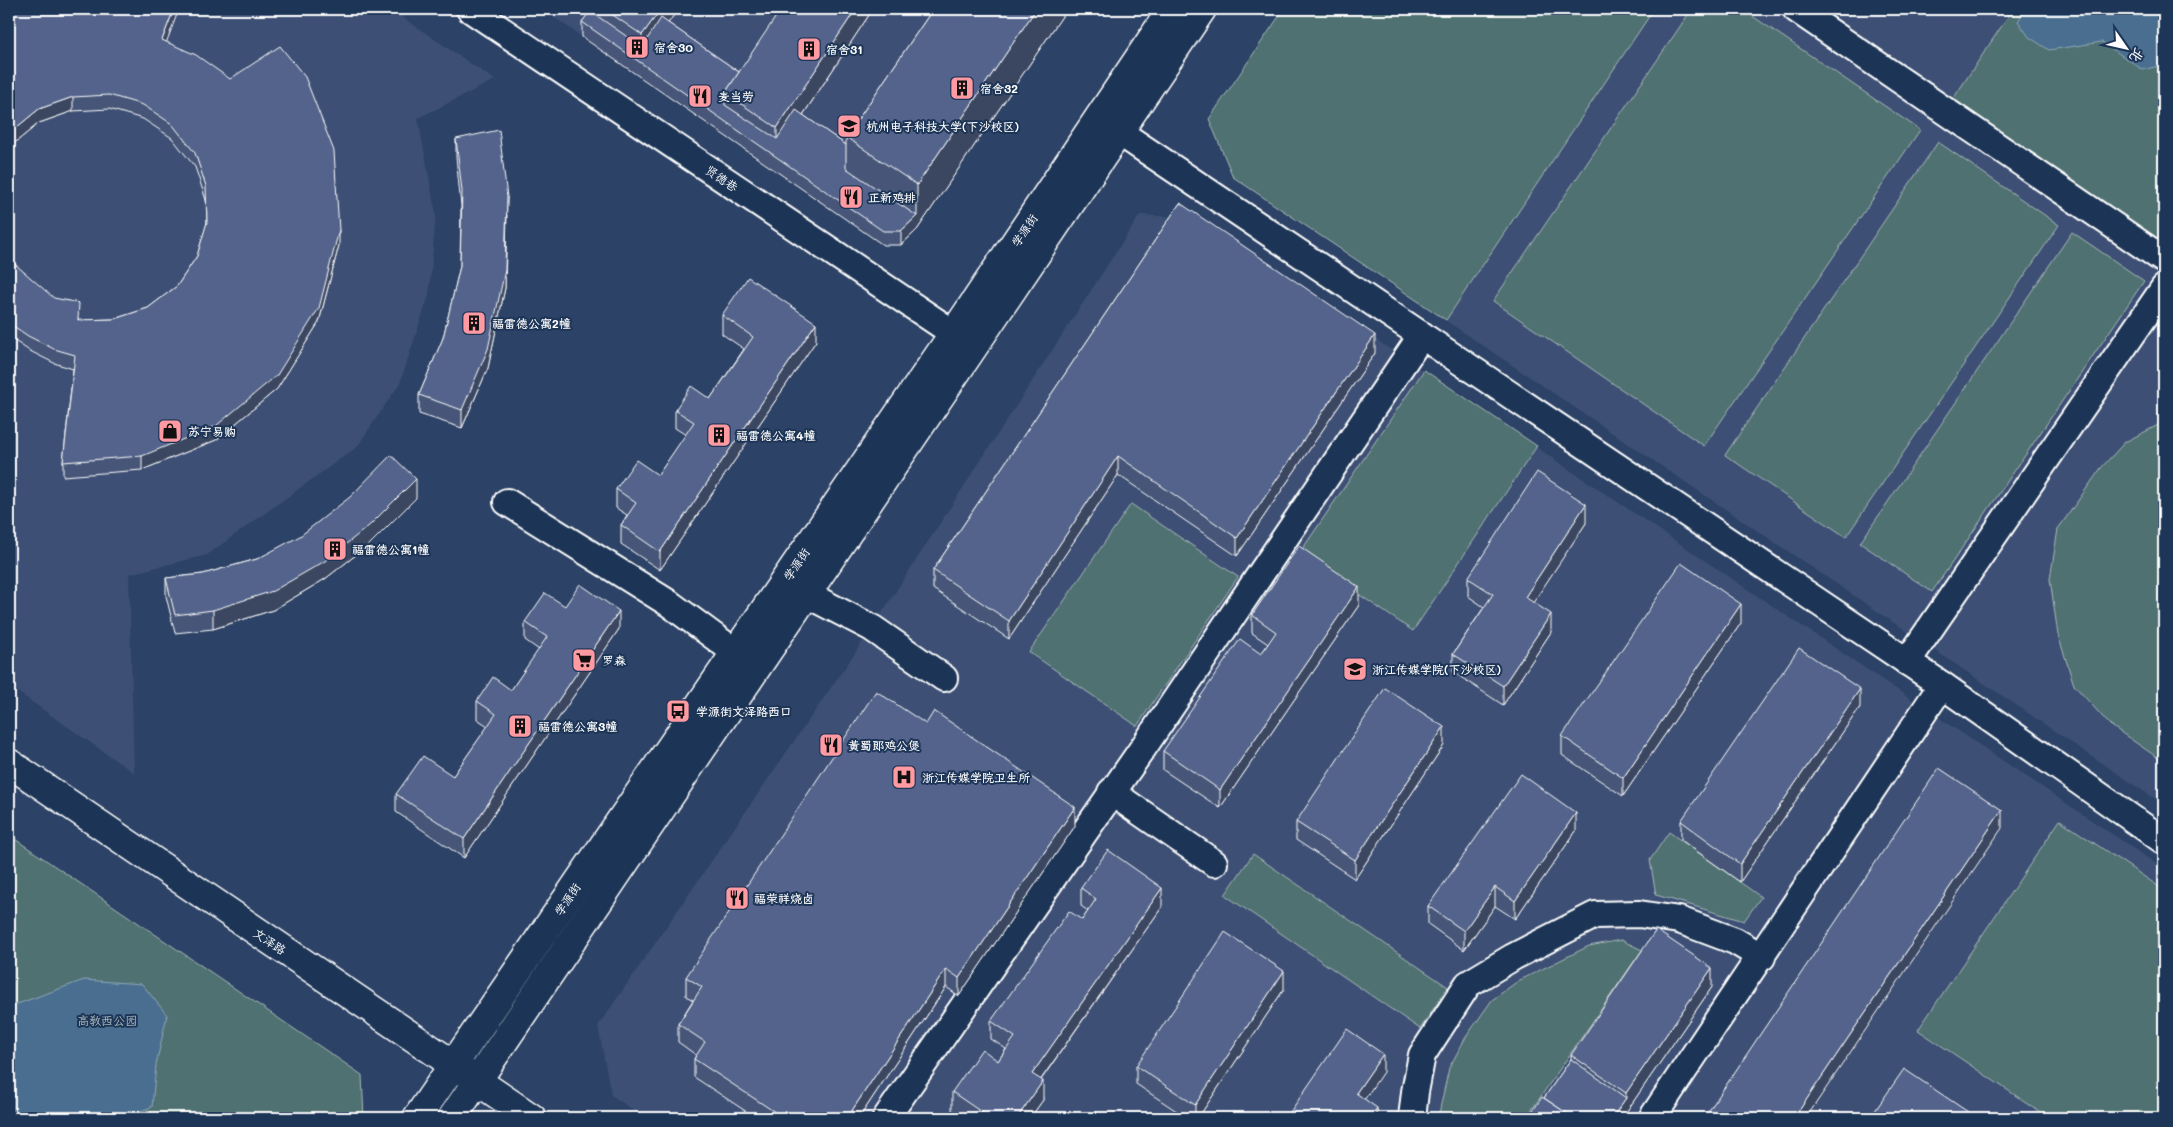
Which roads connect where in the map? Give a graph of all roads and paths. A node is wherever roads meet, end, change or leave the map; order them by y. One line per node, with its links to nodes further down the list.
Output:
1 (470, 9): 9 (street, 贤德巷)
2 (1172, 9): 9 (main road, 学源街)
3 (1202, 9): 5 (main road, 学源街)
4 (1796, 9): 6 (street)
5 (1119, 132): 8 (street); 9 (main road, 学源街)
6 (2164, 260)
7 (2164, 288): 13 (street)
8 (1422, 335): 13 (street); 17 (street)
9 (964, 340): 11 (main road, 学源街); 12 (main road, 学源街)
10 (507, 502): 12 (street)
11 (806, 594): 12 (main road, 学源街); 14 (street)
12 (746, 660): 21 (main road, 学源街); 22 (main road, 学源街)
13 (1907, 662): 15 (street)
14 (944, 678)
15 (1942, 686): 18 (street); 20 (street)
16 (9, 763): 21 (main road, 文泽路)
17 (1111, 792): 19 (street); 26 (street)
18 (2164, 841)
19 (1214, 864)
20 (1762, 957): 27 (street); 28 (street)
21 (453, 1065): 22 (main road, 文泽路); 23 (main road, 学源街)
22 (477, 1082): 24 (main road, 学源街); 25 (main road, 文泽路)
23 (417, 1118)
24 (452, 1118)
25 (532, 1118)
26 (886, 1118)
27 (1412, 1118)
28 (1652, 1118)

